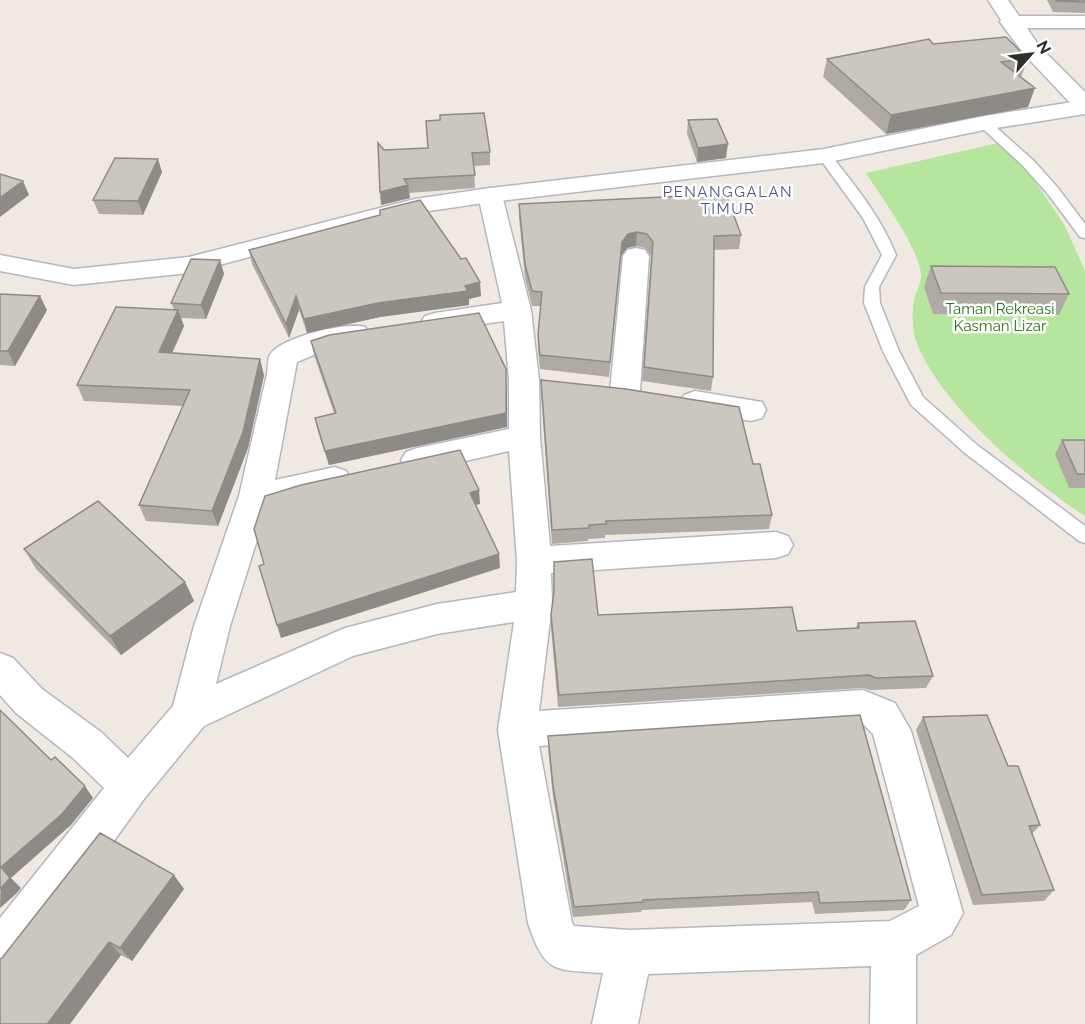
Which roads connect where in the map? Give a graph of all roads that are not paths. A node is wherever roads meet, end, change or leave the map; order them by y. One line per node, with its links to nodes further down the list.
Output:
1 (998, 0): 2 (street)
2 (1010, 22): 3 (street); 4 (street)
3 (1085, 22)
4 (1085, 106): 5 (street)
5 (984, 123): 6 (street); 8 (lane)
6 (824, 156): 7 (street); 15 (lane)
7 (490, 195): 10 (street); 11 (street)
8 (1085, 234)
9 (636, 256): 12 (street)
10 (0, 263)
11 (517, 310): 13 (street); 14 (street)
12 (751, 410)
13 (524, 437): 14 (street); 17 (street)
14 (255, 496): 20 (street)
15 (1085, 536)
16 (776, 545): 17 (street)
17 (534, 561): 18 (street)
18 (534, 604): 20 (street); 21 (street)
19 (0, 669): 22 (street)
20 (190, 714): 22 (street)
21 (517, 730): 23 (street); 24 (street)
22 (130, 786): 25 (street)
23 (894, 942): 24 (street); 27 (street)
24 (630, 952): 26 (street)
25 (0, 953)
26 (615, 1024)
27 (892, 1024)

